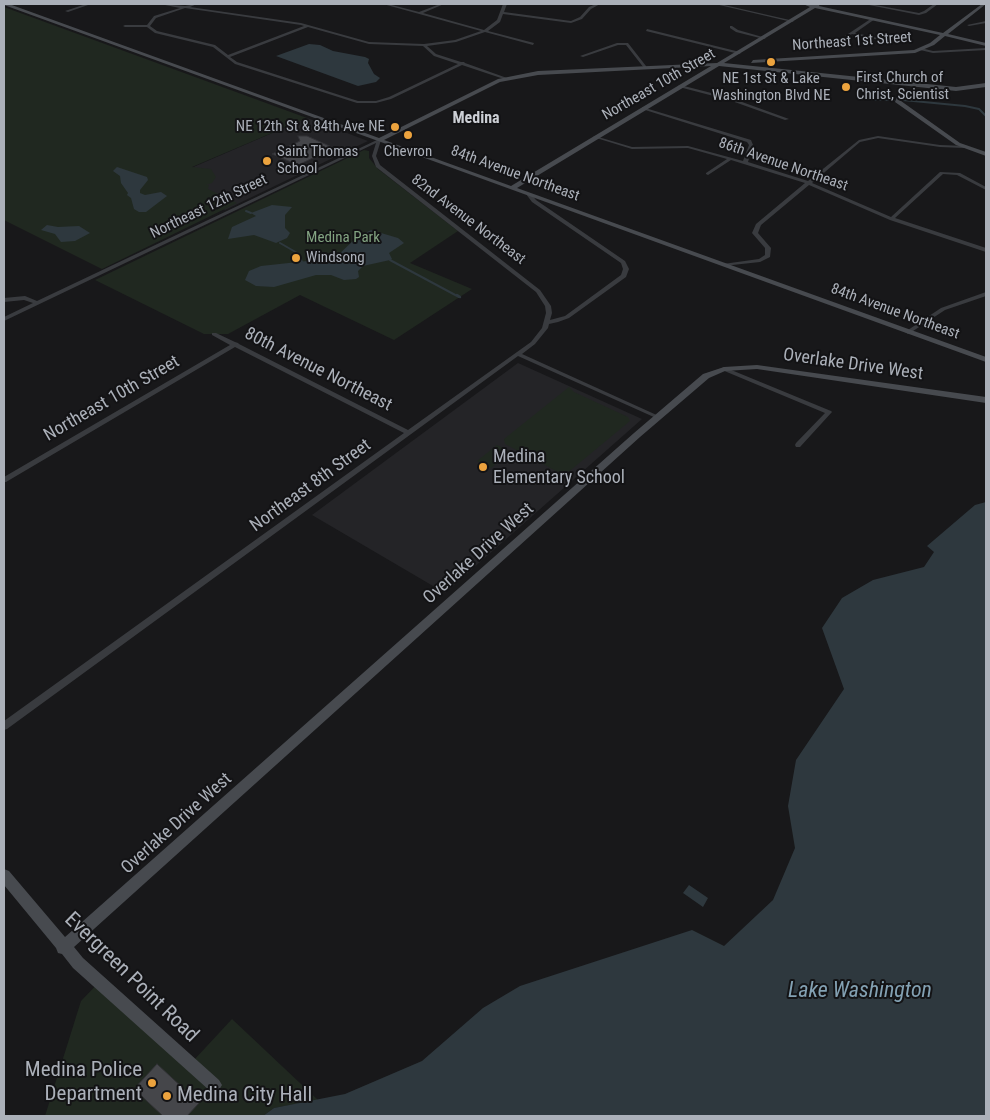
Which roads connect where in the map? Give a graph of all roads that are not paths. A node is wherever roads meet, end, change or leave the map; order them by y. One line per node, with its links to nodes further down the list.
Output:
1 (5, 4): 52 (main road, 84th Avenue Northeast)
2 (89, 4): 16 (street)
3 (162, 4): 15 (street)
4 (194, 4): 15 (street)
5 (385, 4): 17 (street)
6 (442, 4): 17 (street)
7 (505, 4): 18 (street)
8 (598, 4): 18 (street)
9 (717, 4): 20 (street)
10 (804, 4): 14 (main road)
11 (866, 4): 12 (street)
12 (936, 4)
13 (985, 4): 29 (main road)
14 (817, 5): 19 (main road); 20 (main road, Northeast 10th Street)
15 (181, 8): 24 (street); 25 (street)
16 (67, 11)
17 (420, 13): 28 (street)
18 (503, 13): 28 (street)
19 (873, 19): 29 (main road); 31 (street)
20 (792, 21): 30 (main road, Northeast 10th Street)
21 (986, 22): 22 (street)
22 (969, 25)
23 (125, 26): 24 (street)
24 (148, 26): 38 (street)
25 (309, 26): 34 (street); 38 (street)
26 (731, 27): 30 (street)
27 (647, 30): 37 (street)
28 (485, 31): 32 (street); 34 (street)
29 (944, 35): 33 (main road); 35 (main road)
30 (764, 38): 37 (main road, Northeast 10th Street)
31 (878, 39)
32 (533, 44)
33 (986, 44)
34 (424, 45): 41 (street)
35 (921, 49): 36 (street, Northeast 1st Street); 40 (main road, Northeast 1st Street)
36 (986, 49)
37 (739, 53): 42 (main road, Northeast 10th Street)
38 (228, 56): 41 (street)
39 (582, 56): 43 (street)
40 (762, 61): 42 (main road, Northeast 1st Street); 44 (main road)
41 (463, 63): 45 (street)
42 (719, 64): 43 (main road, Northeast 12th Street); 44 (main road); 47 (main road, Northeast 10th Street)
43 (645, 67): 45 (main road, Northeast 12th Street)
44 (766, 68): 48 (main road)
45 (505, 78): 51 (main road, Northeast 12th Street)
46 (986, 85): 48 (main road)
47 (680, 86): 49 (main road, Northeast 10th Street); 50 (street)
48 (938, 89): 55 (main road)
49 (643, 108): 53 (main road, Northeast 10th Street); 60 (street)
50 (787, 119)
51 (403, 128): 52 (main road); 54 (main road, Northeast 12th Street)
52 (362, 133): 54 (main road, 84th Avenue Northeast)
53 (595, 138): 59 (street, 86th Avenue Northeast); 63 (main road, Northeast 10th Street)
54 (379, 140): 56 (street, Northeast 12th Street); 57 (street); 63 (main road, 84th Avenue Northeast)
55 (964, 147): 58 (main road); 62 (street)
56 (358, 149): 57 (street); 71 (street, Northeast 12th Street)
57 (374, 151): 73 (street, 82nd Avenue Northeast)
58 (986, 154)
59 (730, 159): 60 (street, 86th Avenue Northeast); 61 (street)
60 (745, 163): 62 (street, 86th Avenue Northeast)
61 (708, 174)
62 (809, 183): 66 (street, 86th Avenue Northeast); 68 (street)
63 (512, 188): 65 (main road, 84th Avenue Northeast)
64 (986, 189): 66 (street)
65 (528, 194): 68 (main road, 84th Avenue Northeast); 73 (street)
66 (892, 219): 67 (street, 86th Avenue Northeast)
67 (986, 250)
68 (725, 265): 74 (main road, 84th Avenue Northeast)
69 (986, 294): 74 (street)
70 (4, 300): 71 (street)
71 (37, 303): 72 (street, Northeast 12th Street)
72 (4, 319)
73 (548, 322): 77 (street, Northeast 8th Street)
74 (908, 332): 78 (main road, 84th Avenue Northeast)
75 (214, 334): 76 (street, 80th Avenue Northeast)
76 (236, 344): 82 (street, 80th Avenue Northeast); 84 (street, Northeast 10th Street)
77 (518, 354): 81 (street); 82 (street, Northeast 8th Street)
78 (986, 360)
79 (724, 369): 80 (main road, Overlake Drive West); 81 (main road, Overlake Drive West); 83 (street)
80 (986, 400)
81 (658, 417): 87 (main road, Overlake Drive West)
82 (408, 434): 85 (street, Northeast 8th Street)
83 (798, 445)
84 (4, 480)
85 (4, 726)
86 (4, 875): 87 (main road, Evergreen Point Road)
87 (63, 948): 88 (main road, Evergreen Point Road)
88 (214, 1085)

